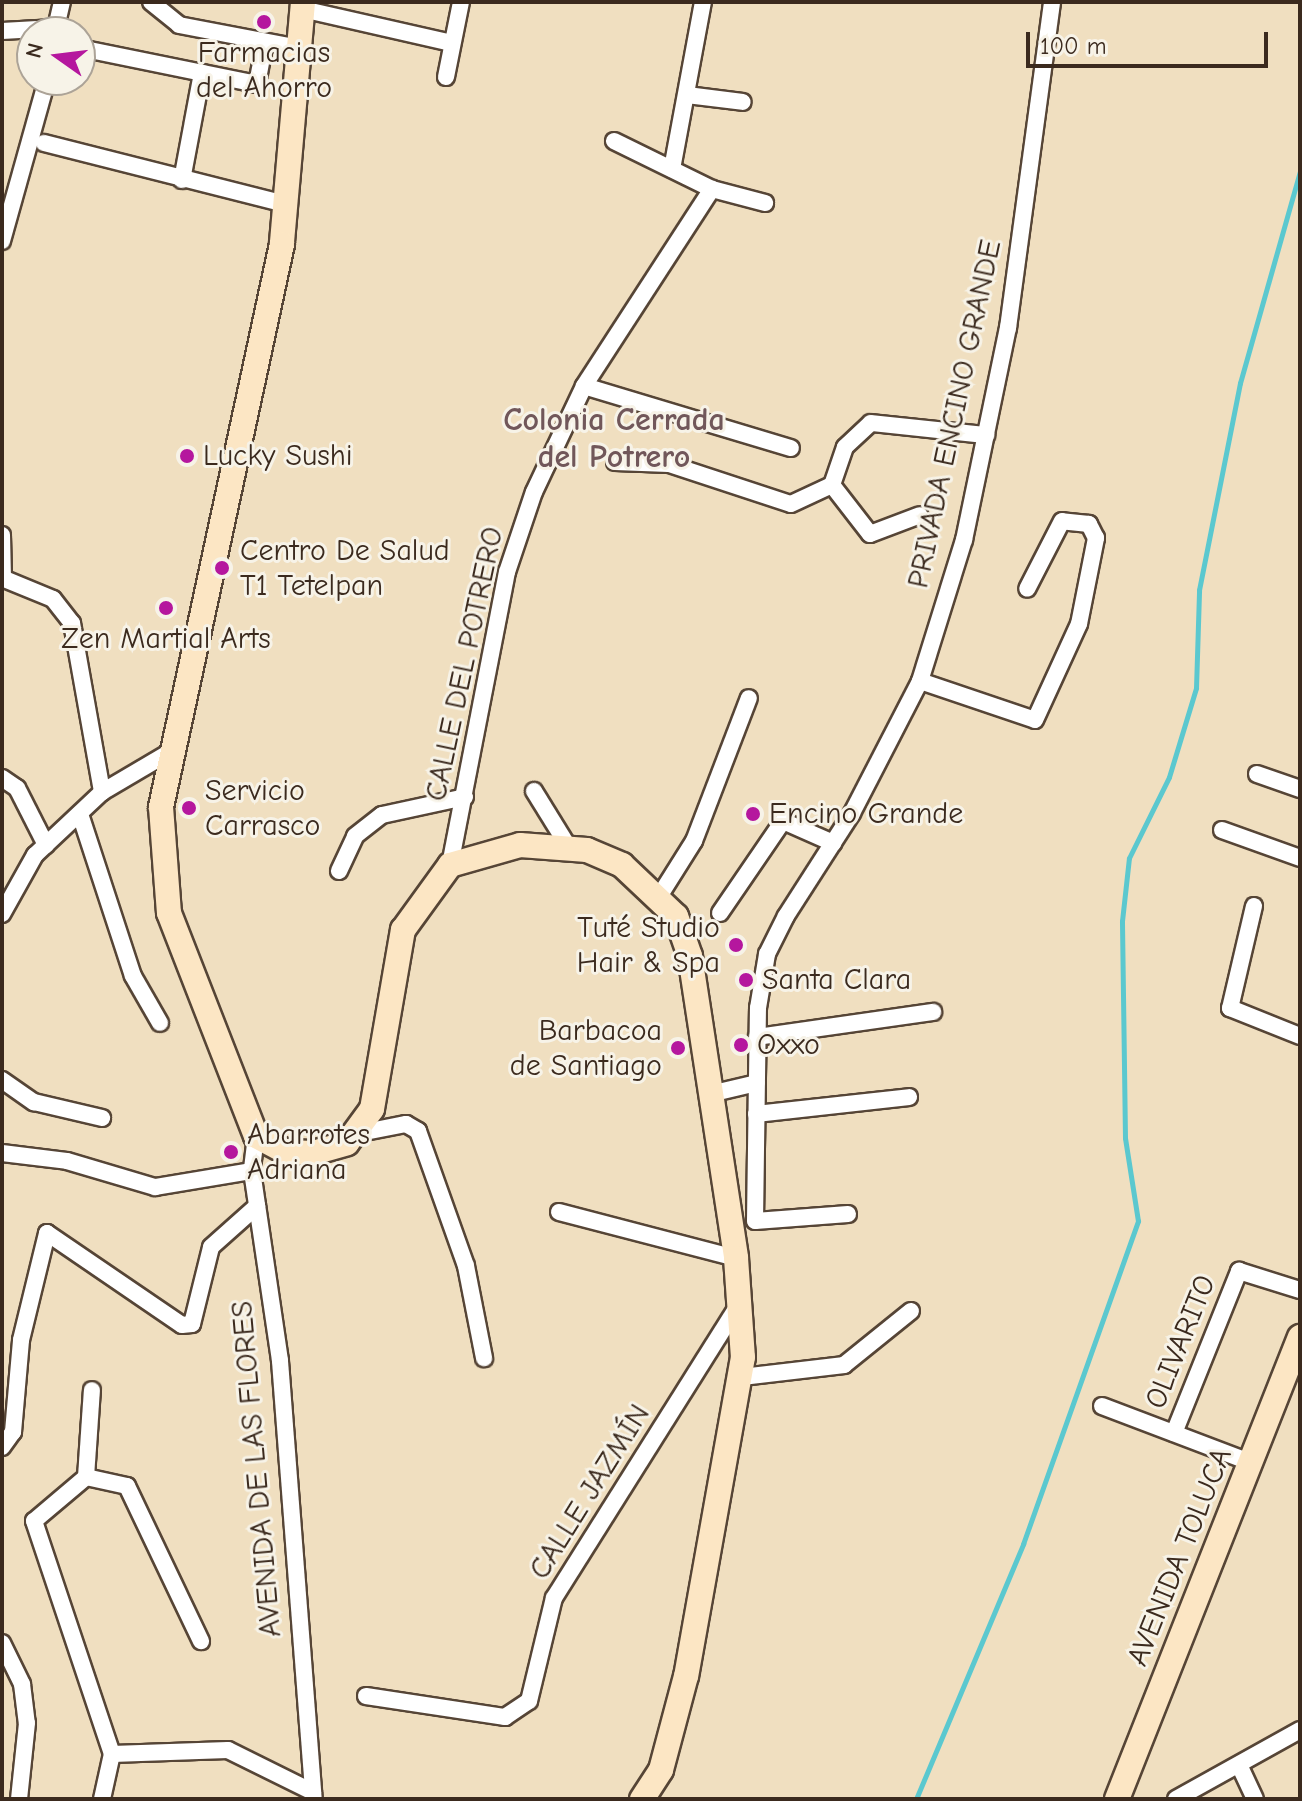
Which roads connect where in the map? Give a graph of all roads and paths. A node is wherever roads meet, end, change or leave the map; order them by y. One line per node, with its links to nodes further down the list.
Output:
1 (151, 2): 6 (street)
2 (461, 2): 7 (street)
3 (703, 2): 12 (street)
4 (1052, 2): 24 (street, PRIVADA ENCINO GRANDE)
5 (303, 6): 7 (street); 8 (main road)
6 (265, 42): 8 (street); 10 (street)
7 (452, 43): 11 (street)
8 (300, 48): 21 (main road)
9 (96, 51): 10 (street)
10 (202, 73): 18 (street)
11 (446, 77)
12 (687, 95): 14 (street); 17 (street)
13 (43, 96): 22 (street)
14 (743, 102)
15 (614, 141): 17 (street)
16 (44, 143): 18 (street)
17 (672, 169): 19 (street)
18 (182, 180): 21 (street)
19 (712, 189): 20 (street); 23 (street, CALLE DEL POTRERO)
20 (765, 203)
21 (285, 204): 34 (main road)
22 (2, 241)
23 (584, 386): 25 (street); 40 (street, CALLE DEL POTRERO)
24 (986, 435): 27 (street); 32 (street, PRIVADA ENCINO GRANDE)
25 (791, 448)
26 (615, 462): 27 (street)
27 (832, 485): 28 (street)
28 (920, 515)
29 (2, 535): 30 (street)
30 (3, 578): 39 (street)
31 (1027, 589): 32 (street)
32 (920, 681): 43 (street, PRIVADA ENCINO GRANDE)
33 (749, 698): 49 (street)
34 (170, 752): 39 (street); 64 (main road)
35 (1257, 774): 37 (street)
36 (2, 778): 44 (street)
37 (1298, 783)
38 (534, 791): 45 (street)
39 (102, 792): 41 (street)
40 (465, 797): 47 (street, CALLE DEL POTRERO); 48 (street)
41 (80, 814): 44 (street); 54 (street)
42 (1222, 830): 46 (street)
43 (833, 843): 51 (street); 56 (street, PRIVADA ENCINO GRANDE)
44 (46, 845): 52 (street)
45 (568, 846): 47 (main road); 49 (main road)
46 (1300, 858)
47 (450, 865): 63 (main road)
48 (339, 871)
49 (660, 895): 59 (main road)
50 (1254, 906): 55 (street)
51 (720, 913)
52 (2, 914)
53 (933, 1012): 56 (street)
54 (160, 1023)
55 (1300, 1036)
56 (757, 1037): 58 (street, PRIVADA ENCINO GRANDE)
57 (2, 1080): 62 (street)
58 (757, 1083): 59 (street); 61 (street, PRIVADA ENCINO GRANDE)
59 (710, 1094): 70 (main road)
60 (909, 1097): 61 (street)
61 (756, 1114): 69 (street, PRIVADA ENCINO GRANDE)
62 (102, 1118)
63 (360, 1133): 64 (main road); 75 (street)
64 (256, 1136): 66 (street, AVENIDA DE LAS FLORES)
65 (2, 1153): 66 (street)
66 (252, 1171): 67 (street, AVENIDA DE LAS FLORES)
67 (257, 1206): 80 (street); 89 (street, AVENIDA DE LAS FLORES)
68 (559, 1212): 70 (street)
69 (848, 1214)
70 (736, 1258): 72 (main road)
71 (1300, 1290): 79 (street, OLIVARITO)
72 (740, 1303): 76 (main road); 85 (street, CALLE JAZMÍN)
73 (911, 1311): 76 (street)
74 (1300, 1337): 81 (main road, AVENIDA TOLUCA)
75 (484, 1358)
76 (742, 1377): 92 (main road)
77 (92, 1390): 82 (street)
78 (1102, 1406): 79 (street)
79 (1174, 1433): 81 (street)
80 (2, 1447)
81 (1252, 1463): 93 (main road, AVENIDA TOLUCA)
82 (86, 1477): 83 (street); 87 (street)
83 (201, 1641)
84 (2, 1643): 90 (street)
85 (366, 1696)
86 (1300, 1730): 88 (street)
87 (112, 1754): 89 (street); 91 (street)
88 (1241, 1769): 94 (street); 95 (street)
89 (314, 1795)
90 (19, 1799)
91 (102, 1799)
92 (642, 1799)
93 (1117, 1799)
94 (1176, 1799)
95 (1255, 1799)

